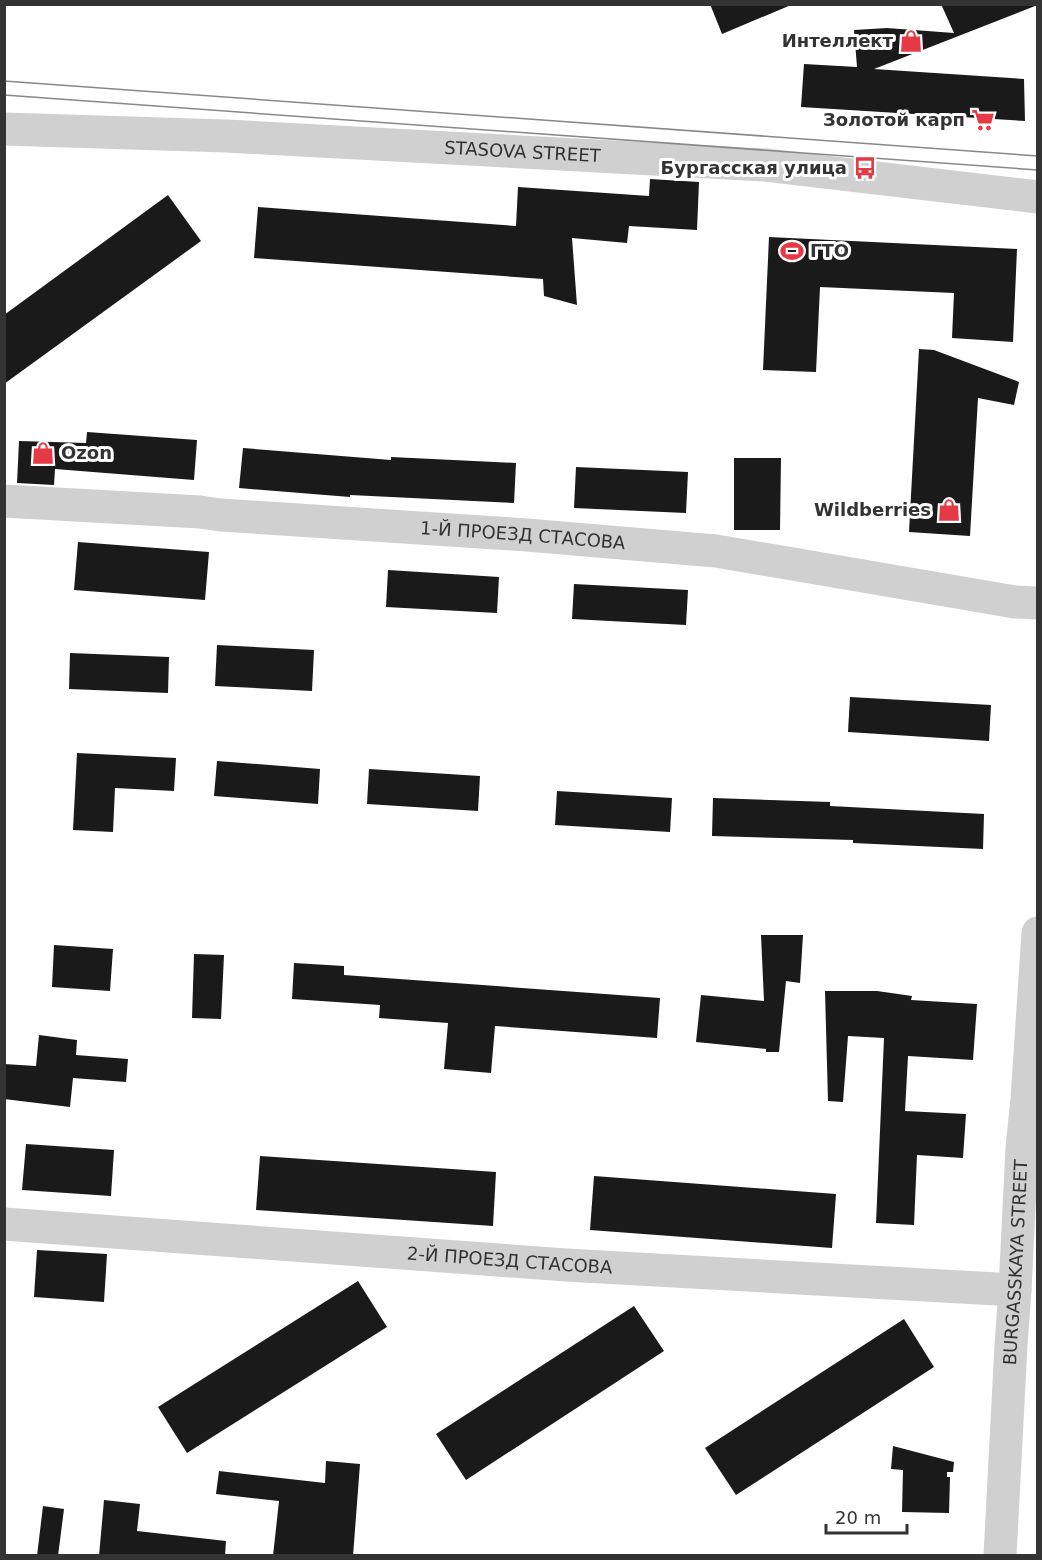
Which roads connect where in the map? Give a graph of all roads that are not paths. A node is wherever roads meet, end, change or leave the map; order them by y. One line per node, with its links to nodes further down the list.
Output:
1 (4, 129): 2 (street, STASOVA STREET)
2 (1038, 197)
3 (4, 501): 4 (street, 1-Й ПРОЕЗД СТАСОВА)
4 (1038, 603)
5 (1038, 933): 7 (street, BURGASSKAYA STREET)
6 (4, 1224): 7 (street, 2-Й ПРОЕЗД СТАСОВА)
7 (1015, 1290): 8 (street, BURGASSKAYA STREET)
8 (1000, 1556)

